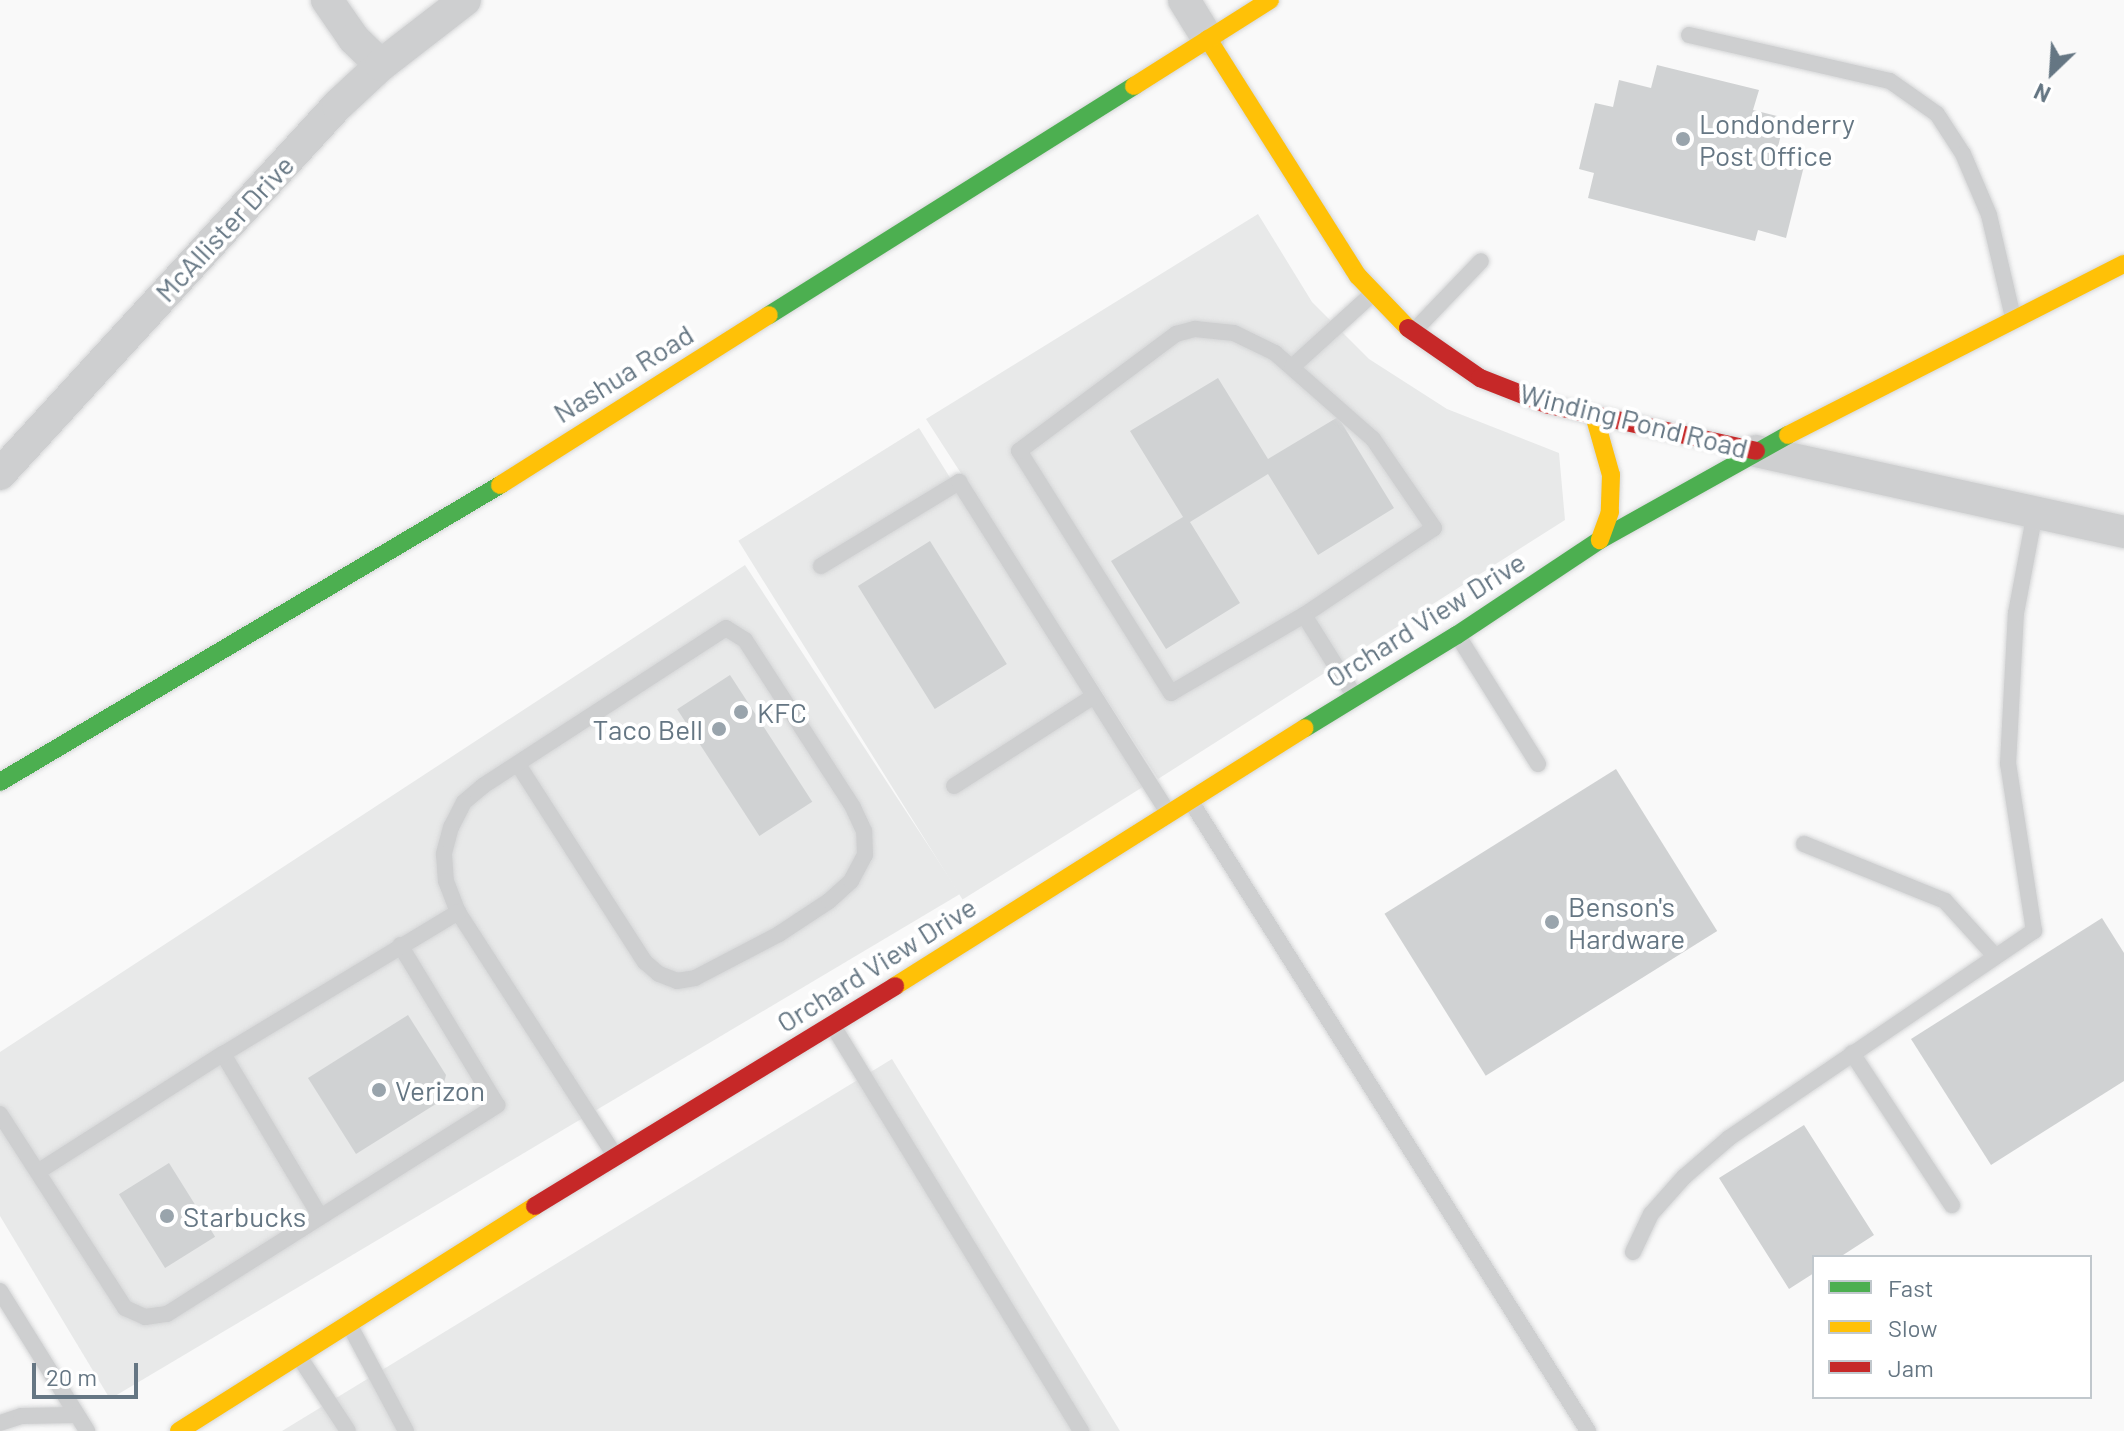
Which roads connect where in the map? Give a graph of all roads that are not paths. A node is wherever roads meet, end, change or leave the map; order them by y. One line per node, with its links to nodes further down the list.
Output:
1 (327, 0): 7 (street)
2 (465, 0): 7 (street, McAllister Drive)
3 (1184, 0): 6 (street, Winding Pond Road)
4 (1270, 0): 6 (street, Nashua Road)
5 (1689, 35): 11 (lane)
6 (1208, 39): 10 (street, Winding Pond Road); 27 (street, Nashua Road)
7 (381, 65): 16 (street, McAllister Drive)
8 (1481, 261): 12 (lane)
9 (2124, 264): 11 (street, Orchard View Drive)
10 (1372, 294): 12 (street, Winding Pond Road); 13 (lane)
11 (2013, 319): 15 (street, Orchard View Drive)
12 (1412, 333): 14 (street, Winding Pond Road)
13 (1292, 367): 21 (lane); 21 (lane)
14 (1594, 415): 15 (street, Winding Pond Road); 19 (street)
15 (1756, 451): 17 (street, Winding Pond Road); 19 (street, Orchard View Drive)
16 (0, 474)
17 (2035, 512): 18 (street, Winding Pond Road); 34 (lane)
18 (2124, 532)
19 (1600, 540): 22 (street, Orchard View Drive)
20 (821, 566): 23 (lane)
21 (1304, 615): 24 (lane)
22 (1457, 635): 24 (street, Orchard View Drive); 25 (lane)
23 (1094, 696): 28 (lane); 30 (lane)
24 (1355, 697): 29 (street, Orchard View Drive)
25 (1538, 764)
26 (519, 766): 26 (lane); 32 (lane)
27 (0, 782)
28 (954, 786)
29 (1189, 799): 30 (street, Orchard View Drive); 54 (lane)
30 (1168, 812): 35 (street, Orchard View Drive)
31 (1804, 844): 34 (lane)
32 (458, 912): 33 (lane); 39 (lane)
33 (400, 945): 37 (lane); 42 (lane)
34 (1995, 956): 36 (lane)
35 (833, 1025): 39 (street, Orchard View Drive); 53 (lane)
36 (1852, 1053): 41 (lane); 43 (lane)
37 (223, 1054): 40 (lane); 42 (lane)
38 (0, 1114): 40 (lane)
39 (615, 1155): 45 (street, Orchard View Drive)
40 (39, 1171): 42 (lane)
41 (1952, 1205)
42 (320, 1216)
43 (1633, 1252)
44 (0, 1291): 47 (lane)
45 (350, 1325): 46 (street, Orchard View Drive); 52 (lane)
46 (299, 1357): 50 (street, Orchard View Drive); 51 (lane)
47 (75, 1415): 48 (lane); 49 (lane)
48 (0, 1423)
49 (87, 1431)
50 (179, 1431)
51 (348, 1431)
52 (406, 1431)
53 (1081, 1431)
54 (1588, 1431)

